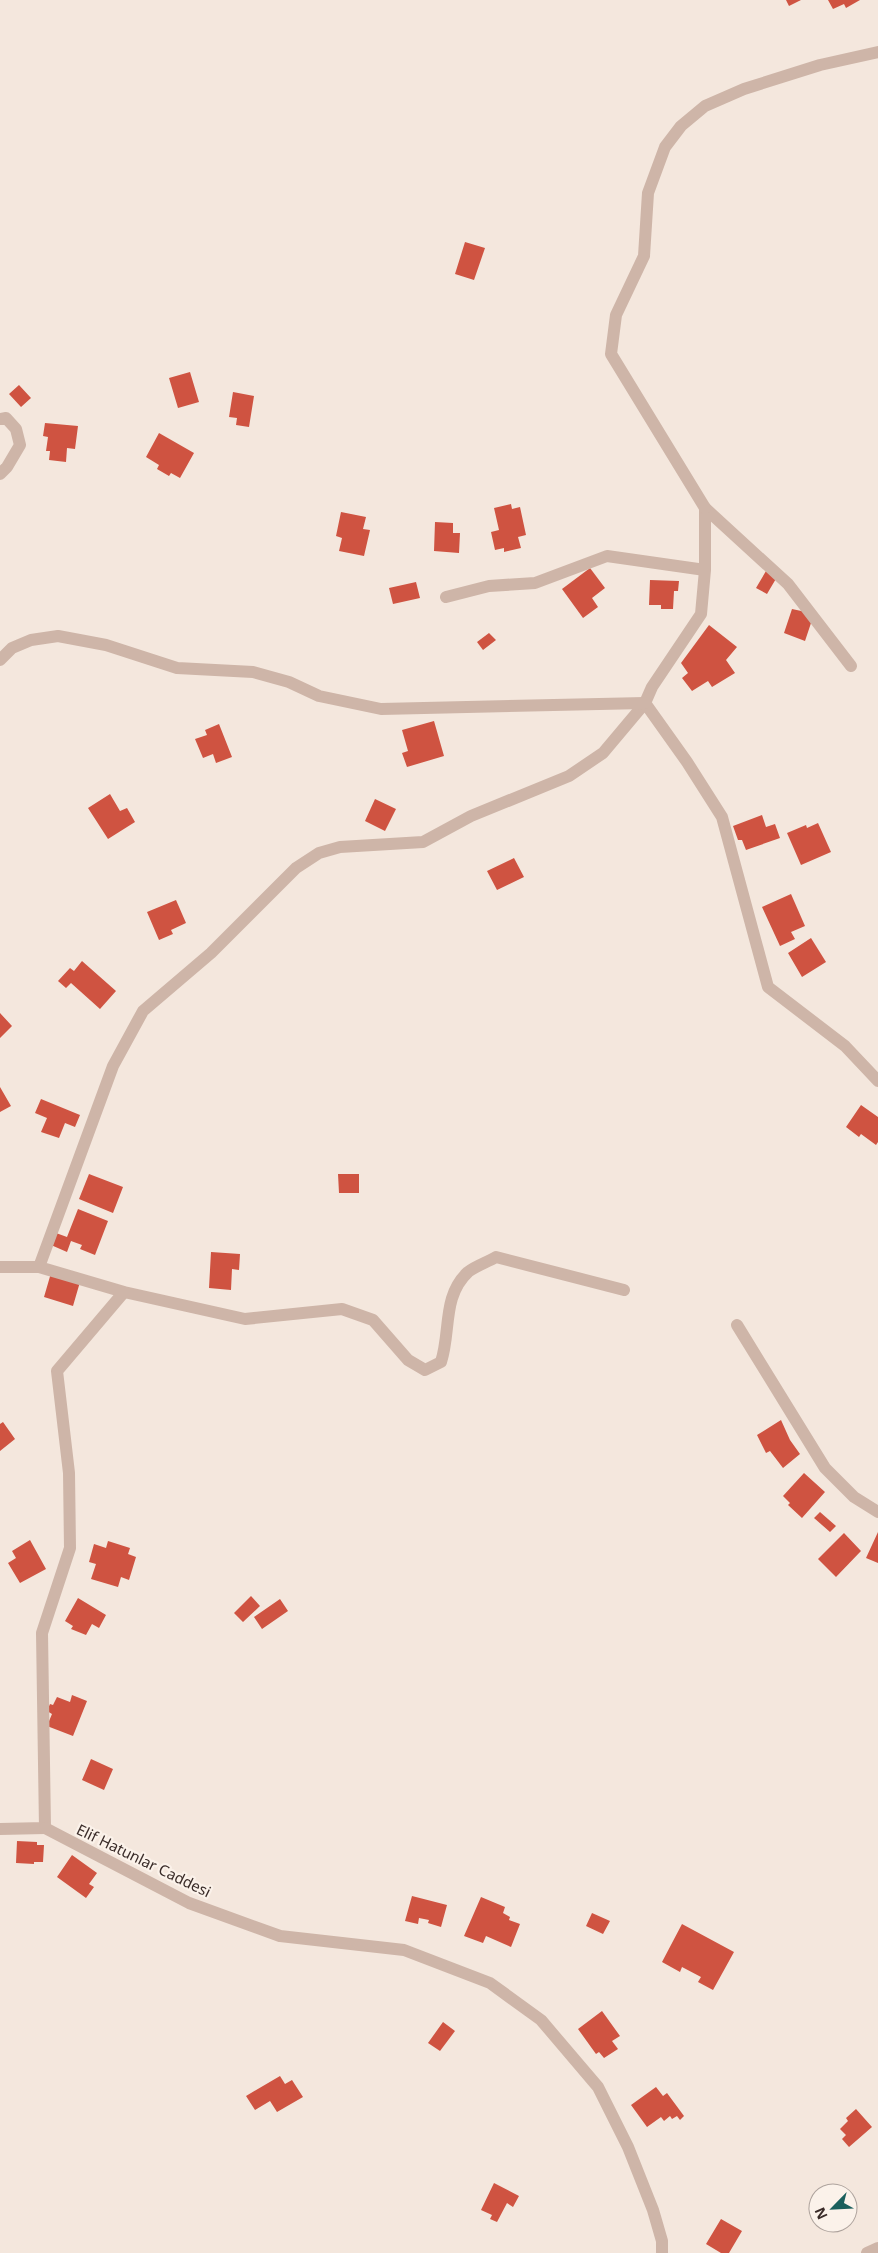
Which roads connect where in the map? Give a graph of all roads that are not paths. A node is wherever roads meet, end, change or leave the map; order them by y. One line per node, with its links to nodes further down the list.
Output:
1 (878, 52): 4 (street)
2 (0, 419): 3 (street)
3 (0, 474)
4 (705, 508): 5 (street); 8 (street)
5 (705, 570): 6 (street); 9 (street)
6 (446, 596)
7 (0, 660): 9 (street)
8 (851, 666)
9 (645, 703): 10 (street); 12 (street)
10 (878, 1081)
11 (0, 1267): 12 (street)
12 (39, 1267): 14 (street)
13 (624, 1290): 14 (street)
14 (124, 1292): 18 (street)
15 (737, 1324): 16 (street)
16 (878, 1512)
17 (0, 1828): 18 (street)
18 (45, 1828): 20 (street, Elif Hatunlar Caddesi)
19 (878, 2248): 21 (street)
20 (662, 2253)
21 (867, 2253)

